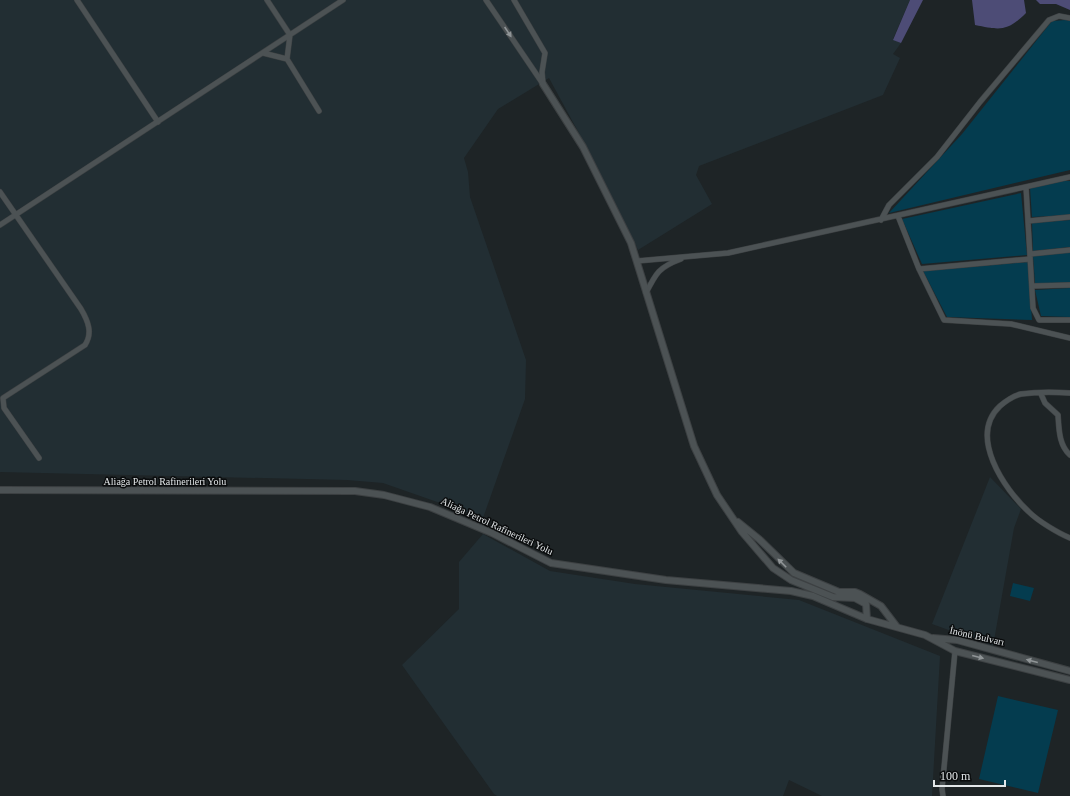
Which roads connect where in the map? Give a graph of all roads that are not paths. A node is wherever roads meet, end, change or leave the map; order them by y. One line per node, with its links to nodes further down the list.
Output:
1 (78, 0): 12 (street)
2 (267, 0): 7 (street)
3 (343, 0): 7 (street)
4 (486, 0): 10 (street, one-way to 10)
5 (514, 0): 10 (street)
6 (1070, 18): 19 (street)
7 (290, 35): 8 (street); 9 (street)
8 (263, 53): 9 (street); 12 (street)
9 (287, 59): 11 (street)
10 (543, 84): 25 (street)
11 (319, 111)
12 (158, 122): 16 (street)
13 (1070, 177): 14 (street)
14 (1026, 187): 17 (street); 20 (street)
15 (0, 192): 16 (street)
16 (15, 215): 21 (street); 35 (street)
17 (898, 216): 19 (street); 26 (street)
18 (1070, 217): 20 (street)
19 (881, 220): 24 (street)
20 (1028, 221): 23 (street)
21 (0, 225)
22 (1070, 250): 23 (street)
23 (1030, 256): 26 (street); 28 (street)
24 (686, 257): 25 (street); 29 (street)
25 (637, 261): 29 (street)
26 (919, 269): 31 (street)
27 (1070, 284): 28 (street)
28 (1032, 286): 30 (street)
29 (646, 293): 37 (street)
30 (1070, 320)
31 (1070, 338)
32 (1070, 393): 33 (street)
33 (1041, 394): 34 (street); 38 (street)
34 (1070, 455)
35 (38, 458)
36 (0, 490): 44 (street, Aliağa Petrol Rafinerileri Yolu)
37 (734, 519): 39 (street, one-way to 37); 41 (street)
38 (1070, 538)
39 (803, 577): 40 (street); 41 (street)
40 (814, 582): 42 (street); 43 (street)
41 (800, 584): 42 (street)
42 (811, 588): 43 (street)
43 (825, 590): 44 (street); 45 (street)
44 (867, 619): 45 (street, Aliağa Petrol Rafinerileri Yolu)
45 (897, 628): 46 (street, Aliağa Petrol Rafinerileri Yolu)
46 (929, 637): 47 (street, İnönü Bulvarı); 48 (street, İnönü Bulvarı, one-way to 46)
47 (955, 651): 49 (street, İnönü Bulvarı, one-way to 49); 50 (street)
48 (1070, 671)
49 (1070, 680)
50 (942, 796)

